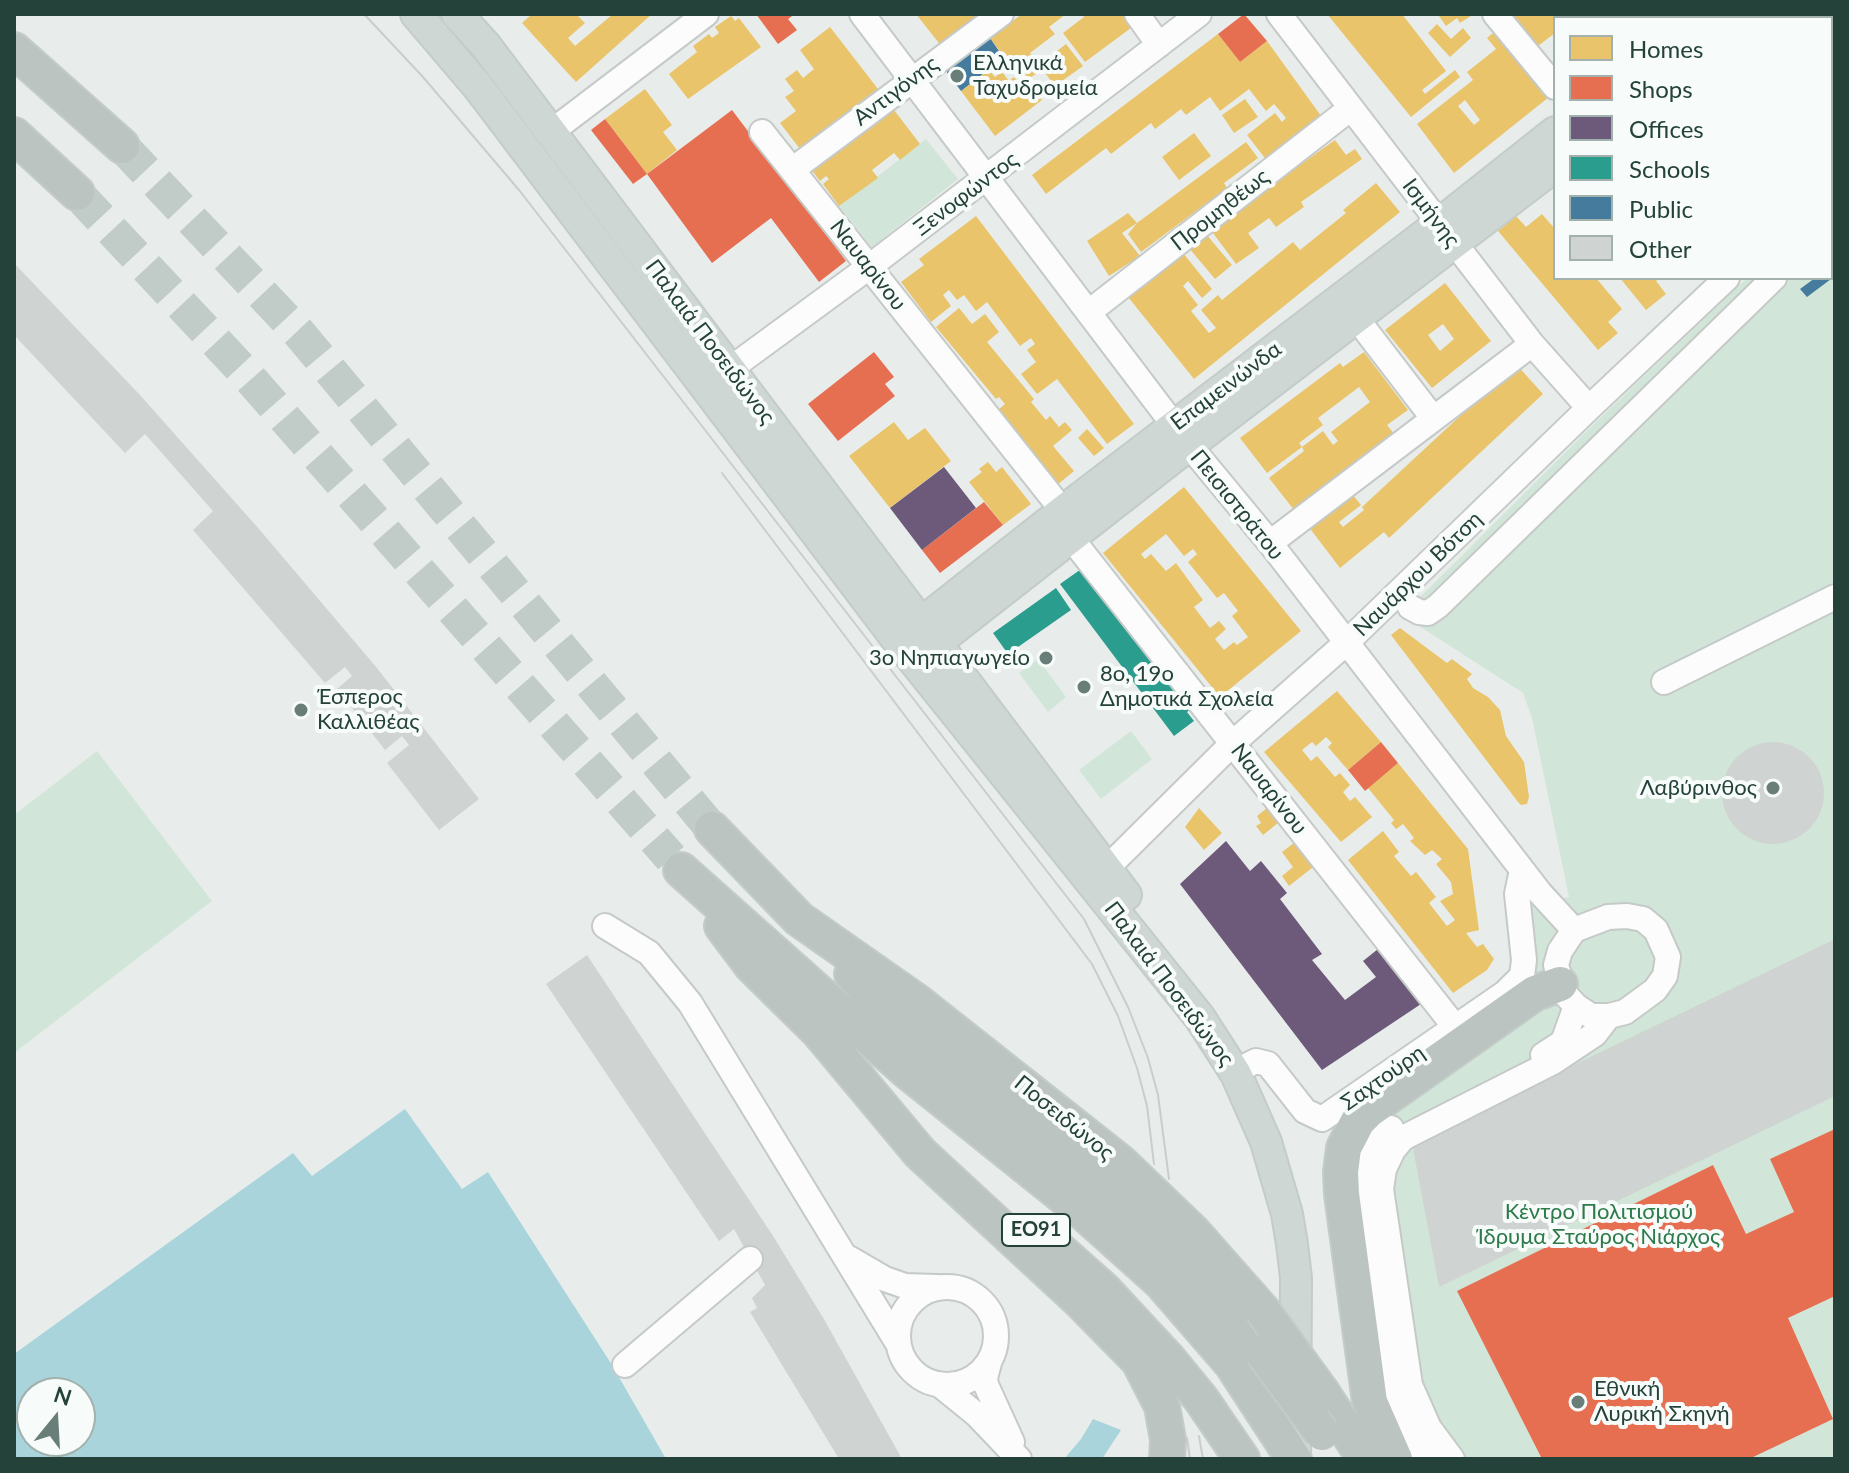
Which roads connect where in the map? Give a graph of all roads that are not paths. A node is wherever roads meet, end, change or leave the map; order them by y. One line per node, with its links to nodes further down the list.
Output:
1 (416, 14): 31 (main road, Παλαιά Ποσειδώνος)
2 (457, 14): 12 (main road, Παλαιά Ποσειδώνος)
3 (474, 14): 12 (main road)
4 (706, 14): 17 (street)
5 (862, 14): 14 (street, Πεισιστράτου)
6 (1001, 14): 14 (street, Αντιγόνης)
7 (1137, 14): 11 (street)
8 (1199, 14): 11 (street, Ξενοφώντος)
9 (1279, 14): 16 (street, Ισμήνης)
10 (1495, 14): 15 (street)
11 (1159, 45): 24 (street, Ξενοφώντος)
12 (486, 46): 17 (main road, Παλαιά Ποσειδώνος)
13 (14, 50): 21 (highway)
14 (911, 79): 23 (street, Αντιγόνης); 24 (street, Πεισιστράτου)
15 (1553, 85)
16 (1351, 108): 26 (street, Ισμήνης); 32 (street, Προμηθέως)
17 (551, 132): 28 (main road, Παλαιά Ποσειδώνος)
18 (762, 132): 23 (street, Ναυαρίνου)
19 (1553, 134): 26 (main road, Επαμεινώνδα)
20 (14, 135): 25 (highway)
21 (122, 146)
22 (1553, 167): 26 (main road, Επαμεινώνδα)
23 (792, 170): 27 (street, Ναυαρίνου)
24 (987, 178): 27 (street, Ξενοφώντος); 32 (street, Πεισιστράτου)
25 (77, 193)
26 (1446, 234): 33 (main road, Επαμεινώνδα); 34 (street, Ισμήνης); 38 (main road, Επαμεινώνδα)
27 (869, 267): 35 (street, Ξενοφώντος); 40 (street, Ναυαρίνου)
28 (654, 268): 31 (main road); 35 (main road, Παλαιά Ποσειδώνος)
29 (1772, 280): 43 (street)
30 (1716, 282): 36 (street, Ναυάρχου Βότση)
31 (628, 287): 39 (main road, Παλαιά Ποσειδώνος)
32 (1089, 312): 38 (street, Πεισιστράτου)
33 (1357, 319): 37 (street); 38 (main road, Επαμεινώνδα)
34 (1532, 344): 36 (street, Ισμήνης); 37 (street)
35 (730, 369): 39 (main road, Παλαιά Ποσειδώνος)
36 (1589, 408): 45 (street, Ναυάρχου Βότση)
37 (1433, 418): 41 (street)
38 (1181, 435): 40 (main road, Επαμεινώνδα); 41 (street, Πεισιστράτου)
39 (786, 466): 44 (main road)
40 (1067, 524): 44 (main road, Επαμεινώνδα); 47 (street, Ναυαρίνου)
41 (1270, 543): 45 (street, Πεισιστράτου)
42 (1835, 597): 46 (street)
43 (1410, 607)
44 (918, 642): 49 (main road); 70 (main road, Παλαιά Ποσειδώνος)
45 (1346, 643): 47 (street, Ναυάρχου Βότση); 50 (street, Πεισιστράτου)
46 (1664, 682)
47 (1233, 743): 49 (street, Ναυάρχου Βότση); 57 (street, Ναυαρίνου)
48 (712, 829): 51 (highway, Ποσειδώνος)
49 (1107, 868): 58 (main road, Παλαιά Ποσειδώνος)
50 (1522, 870): 53 (street, Πεισιστράτου); 57 (street, Σαχτούρη)
51 (799, 919): 66 (highway, bridge); 71 (highway, Ποσειδώνος, bridge)
52 (605, 926): 59 (street)
53 (1574, 930): 54 (street); 55 (street)
54 (1568, 995): 55 (street); 57 (highway); 73 (street)
55 (1609, 1016): 74 (street)
56 (819, 1032): 67 (highway, ΕΟ91); 69 (highway); 70 (highway)
57 (1461, 1034): 58 (street, Σαχτούρη); 72 (highway)
58 (1248, 1065): 66 (main road, Παλαιά Ποσειδώνος)
59 (843, 1254): 61 (street); 62 (street)
60 (750, 1259): 64 (street)
61 (938, 1287): 62 (street); 63 (street)
62 (897, 1342): 65 (street)
63 (989, 1363): 65 (street); 68 (street)
64 (625, 1365)
65 (940, 1385): 68 (street)
66 (1324, 1450)
67 (1238, 1453)
68 (1020, 1459)
69 (1167, 1459)
70 (1295, 1459)
71 (1365, 1459)
72 (1395, 1459)
73 (1427, 1459)
74 (1452, 1459)

